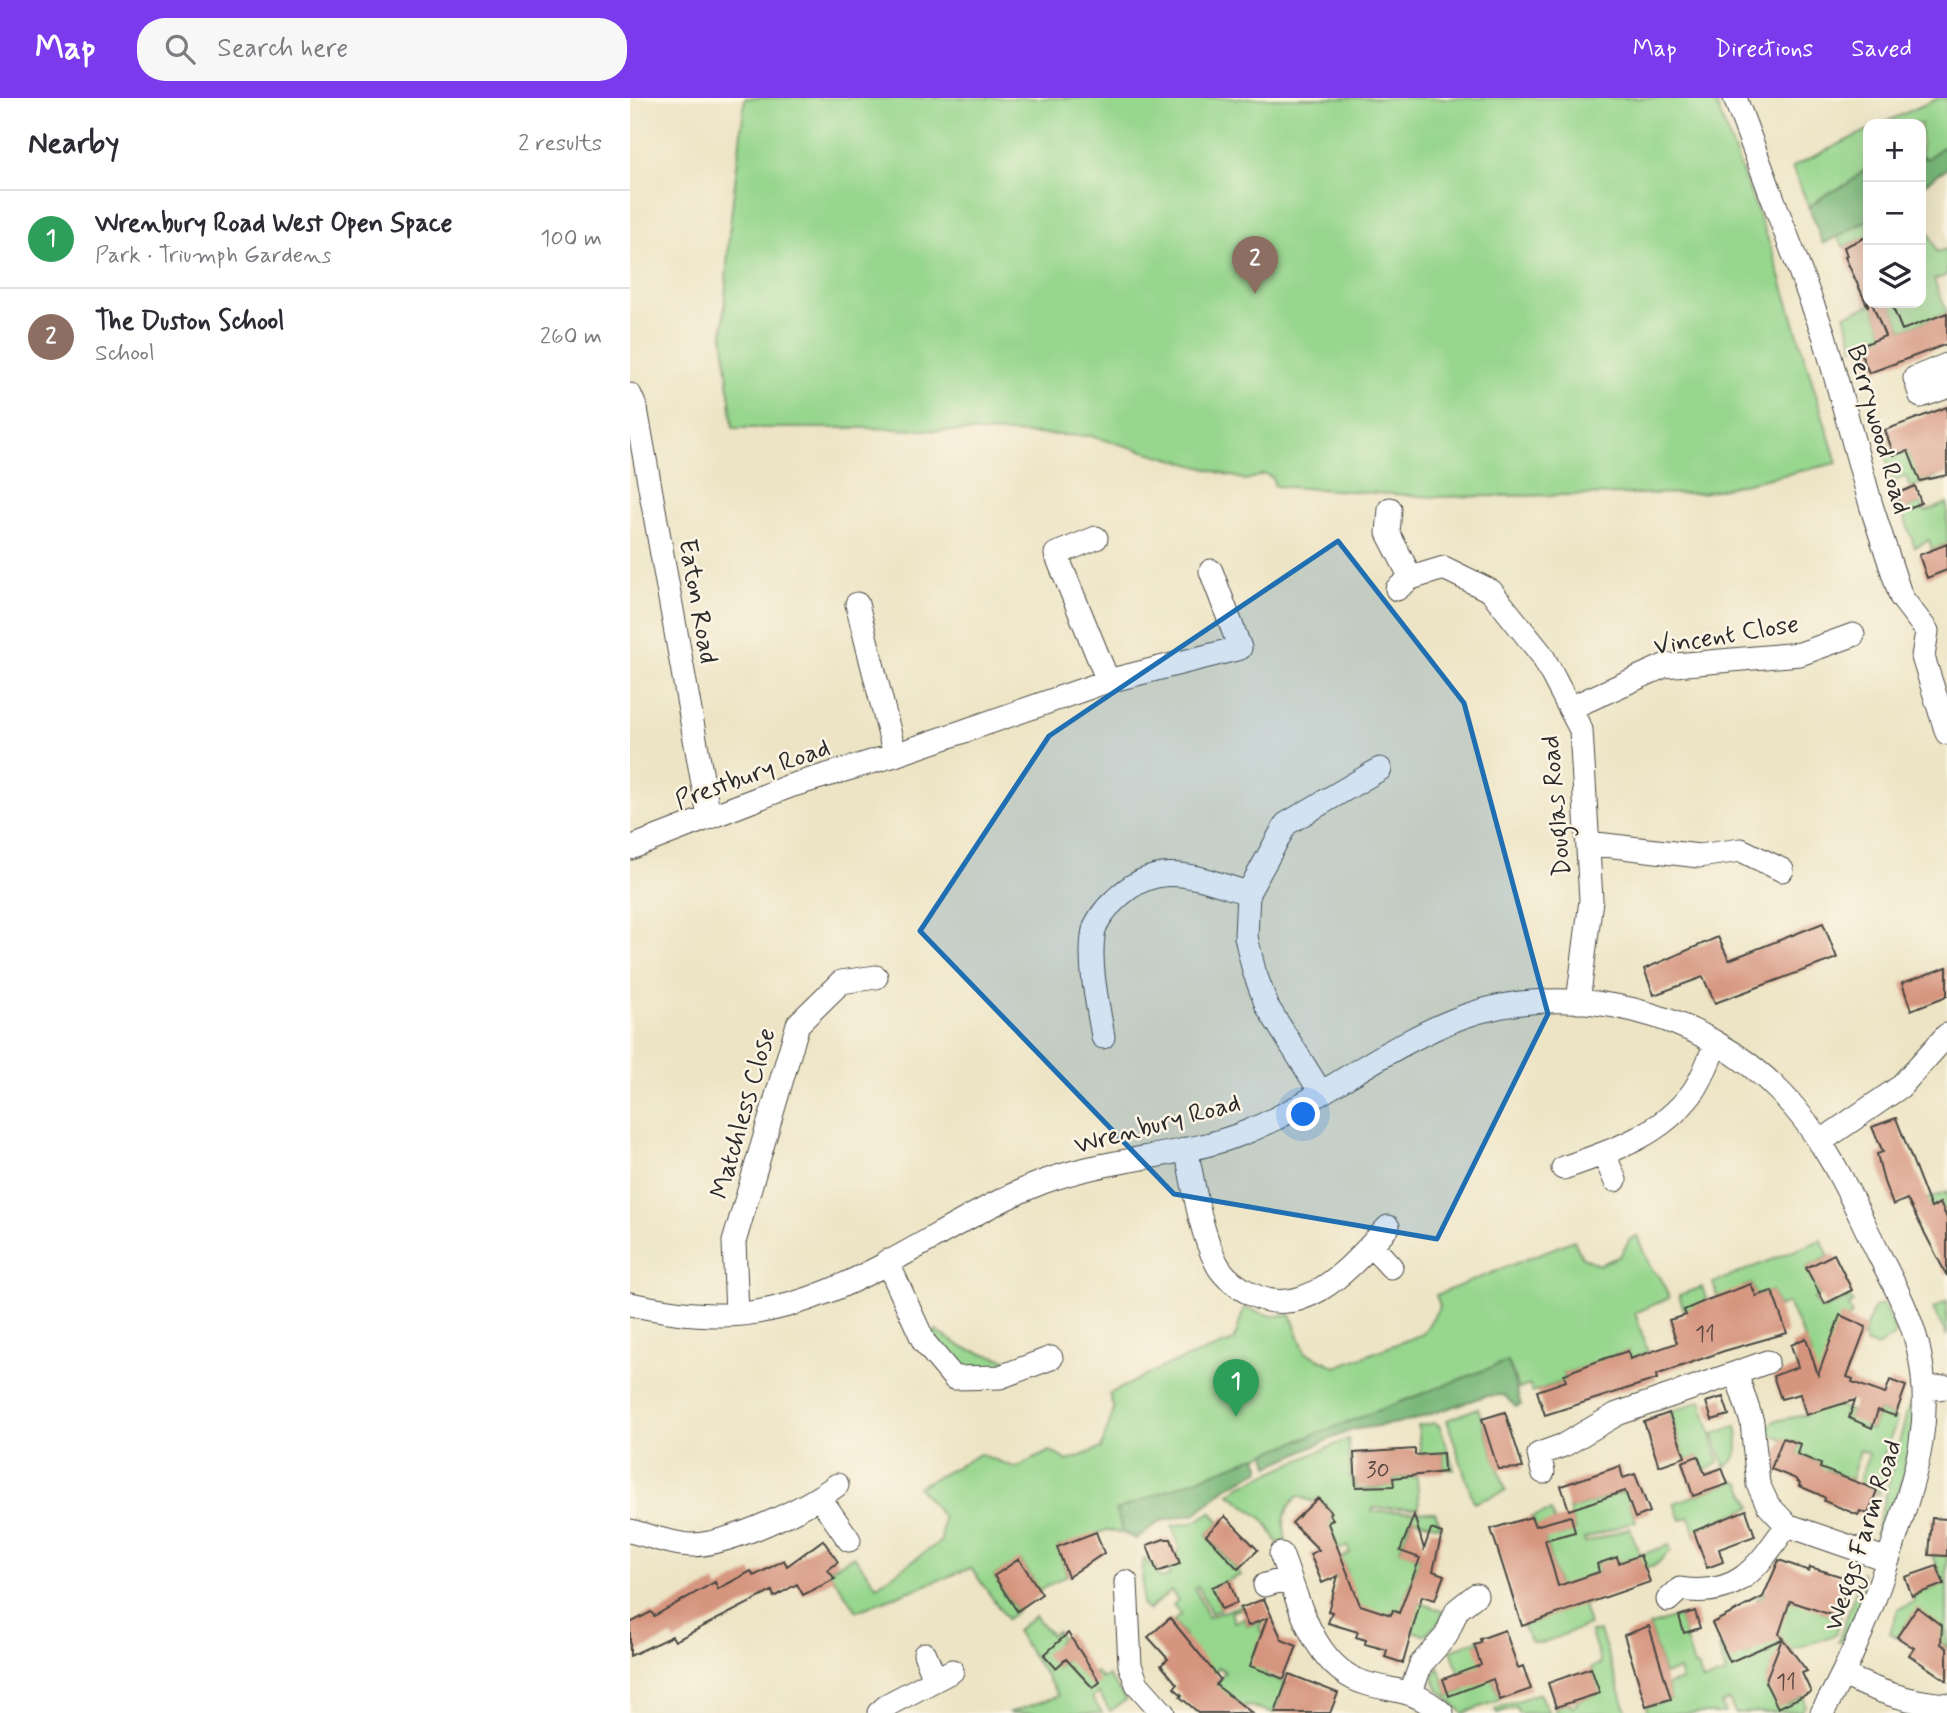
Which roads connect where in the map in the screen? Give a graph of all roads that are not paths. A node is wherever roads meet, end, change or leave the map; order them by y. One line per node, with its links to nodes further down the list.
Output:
1 (1735, 98): 9 (street, Berrywood Road)
2 (1947, 365): 3 (street)
3 (1947, 387)
4 (630, 395): 16 (street, Eaton Road)
5 (1390, 509): 12 (street, Douglas Road)
6 (1096, 538): 11 (street)
7 (1211, 570): 11 (street, Prestbury Road)
8 (857, 604): 14 (street)
9 (1937, 628): 13 (street, Berrywood Road)
10 (1853, 635): 12 (street, Vincent Close)
11 (1108, 681): 14 (street, Prestbury Road)
12 (1570, 708): 17 (street, Douglas Road)
13 (1947, 733)
14 (895, 755): 16 (street, Prestbury Road)
15 (1380, 769): 20 (street)
16 (709, 817): 18 (street, Prestbury Road)
17 (1588, 843): 19 (street); 22 (street, Douglas Road)
18 (630, 848)
19 (1782, 870)
20 (1248, 893): 24 (street); 26 (street)
21 (876, 977): 37 (street, Matchless Close)
22 (1578, 1002): 25 (street, Wrenbury Road); 26 (street, Wrenbury Road)
23 (1947, 1035): 27 (street)
24 (1103, 1037)
25 (1716, 1043): 27 (street, Wrenbury Road); 29 (street)
26 (1320, 1091): 28 (street, Wrenbury Road)
27 (1820, 1142): 41 (street, Wrenbury Road)
28 (1185, 1149): 33 (street); 34 (street, Wrenbury Road)
29 (1604, 1154): 30 (street); 31 (street)
30 (1563, 1168)
31 (1615, 1180)
32 (1388, 1227): 33 (street)
33 (1371, 1245): 35 (street)
34 (887, 1261): 37 (street, Wrenbury Road); 38 (street)
35 (1391, 1267)
36 (630, 1304): 37 (street, Wrenbury Road)
37 (737, 1313)
38 (1051, 1358)
39 (1767, 1362): 40 (street)
40 (1736, 1373): 42 (street); 43 (street)
41 (1936, 1388): 47 (street, Weggs Farm Road)
42 (1544, 1472)
43 (1787, 1525): 47 (street); 51 (street)
44 (630, 1531): 45 (street)
45 (849, 1540)
46 (1281, 1554): 48 (street)
47 (1888, 1560): 54 (street, Weggs Farm Road)
48 (1290, 1578): 50 (street); 55 (street)
49 (1126, 1582): 58 (street)
50 (1265, 1585)
51 (1676, 1586)
52 (1476, 1595): 55 (street)
53 (925, 1654): 57 (street)
54 (1844, 1675): 56 (street); 60 (street, Weggs Farm Road)
55 (1411, 1692): 59 (street)
56 (1947, 1705)
57 (879, 1713)
58 (1163, 1713)
59 (1442, 1713)
60 (1822, 1713)

